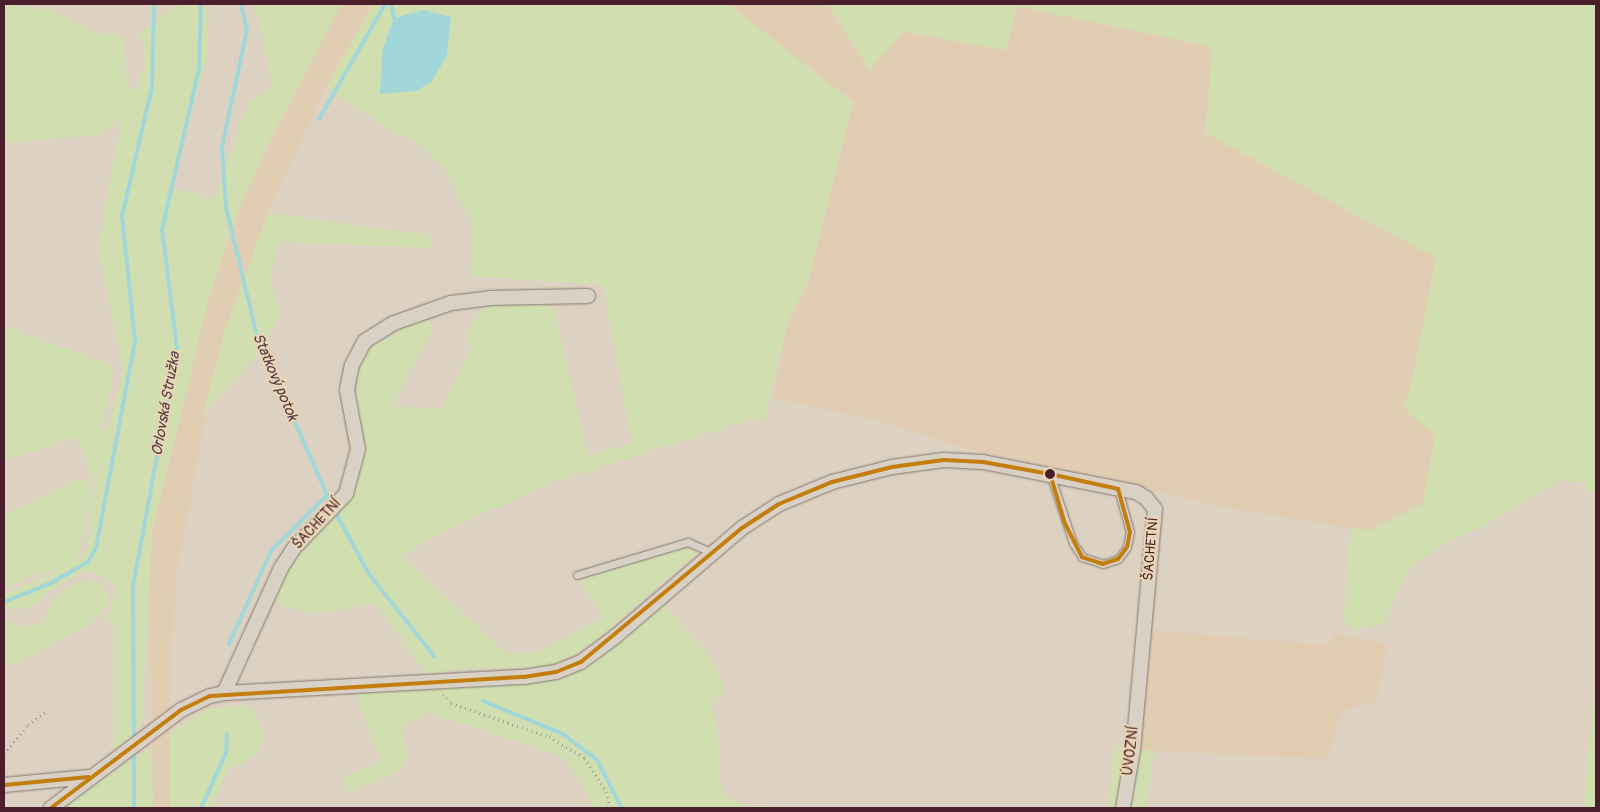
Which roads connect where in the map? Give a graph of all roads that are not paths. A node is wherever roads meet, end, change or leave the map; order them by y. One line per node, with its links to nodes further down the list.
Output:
1 (588, 296): 6 (street, ŠACHETNÍ)
2 (1050, 474): 3 (street, ŠACHETNÍ); 3 (lane); 4 (street, ŠACHETNÍ)
3 (1118, 489): 7 (street, ŠACHETNÍ)
4 (713, 553): 5 (lane); 6 (street, ŠACHETNÍ)
5 (578, 575)
6 (224, 693): 8 (street, ŠACHETNÍ)
7 (1137, 694): 11 (street, ÚVOZNÍ)
8 (90, 776): 9 (street); 10 (street, ŠACHETNÍ)
9 (4, 785)
10 (51, 808)
11 (1123, 808)

